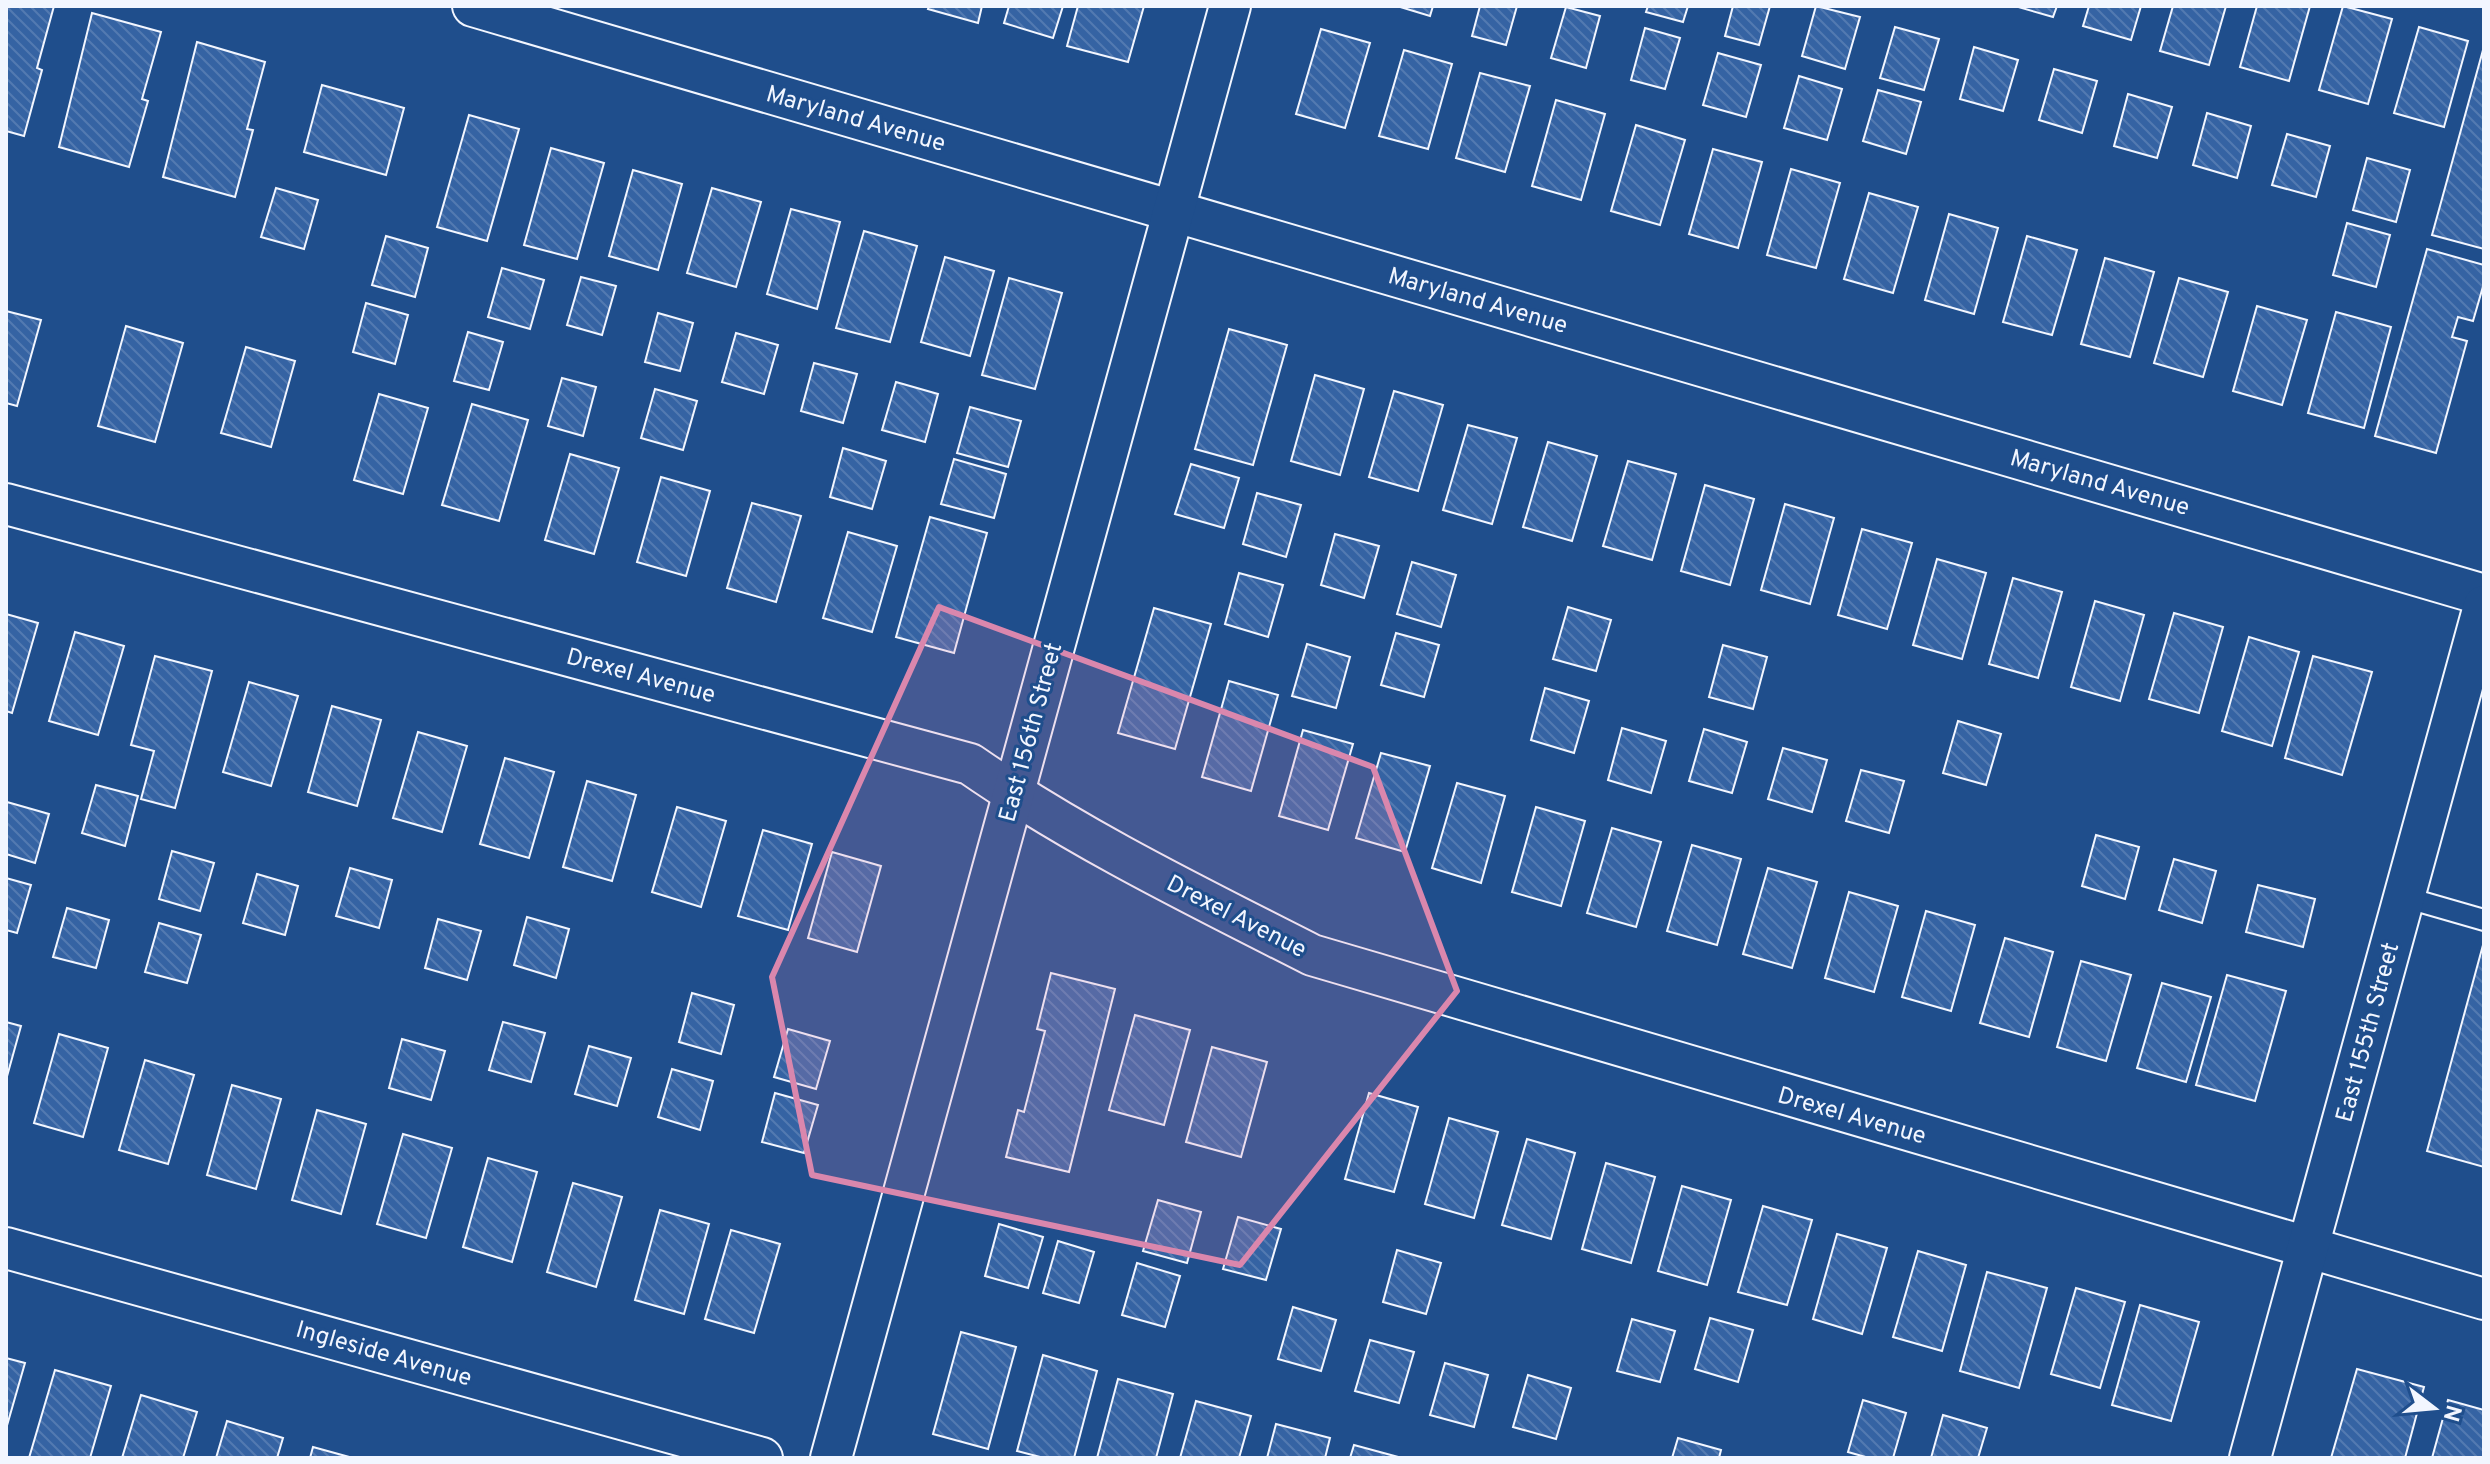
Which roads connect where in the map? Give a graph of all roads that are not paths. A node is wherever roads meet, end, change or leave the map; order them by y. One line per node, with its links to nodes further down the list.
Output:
1 (473, 6): 3 (street, Maryland Avenue)
2 (1230, 6): 3 (street, East 156th Street)
3 (1173, 210): 5 (street, Maryland Avenue); 7 (street, East 156th Street)
4 (6, 504): 7 (street, Drexel Avenue)
5 (2484, 595)
6 (2484, 606): 8 (street, East 155th Street)
7 (1013, 793): 11 (street, Drexel Avenue); 14 (street, East 156th Street)
8 (2404, 897): 9 (lane); 11 (street, East 155th Street)
9 (2484, 920)
10 (6, 1248): 13 (street, Ingleside Avenue)
11 (2307, 1249): 12 (street, Drexel Avenue); 15 (street, East 155th Street)
12 (2484, 1299)
13 (762, 1458)
14 (831, 1458)
15 (2250, 1458)

